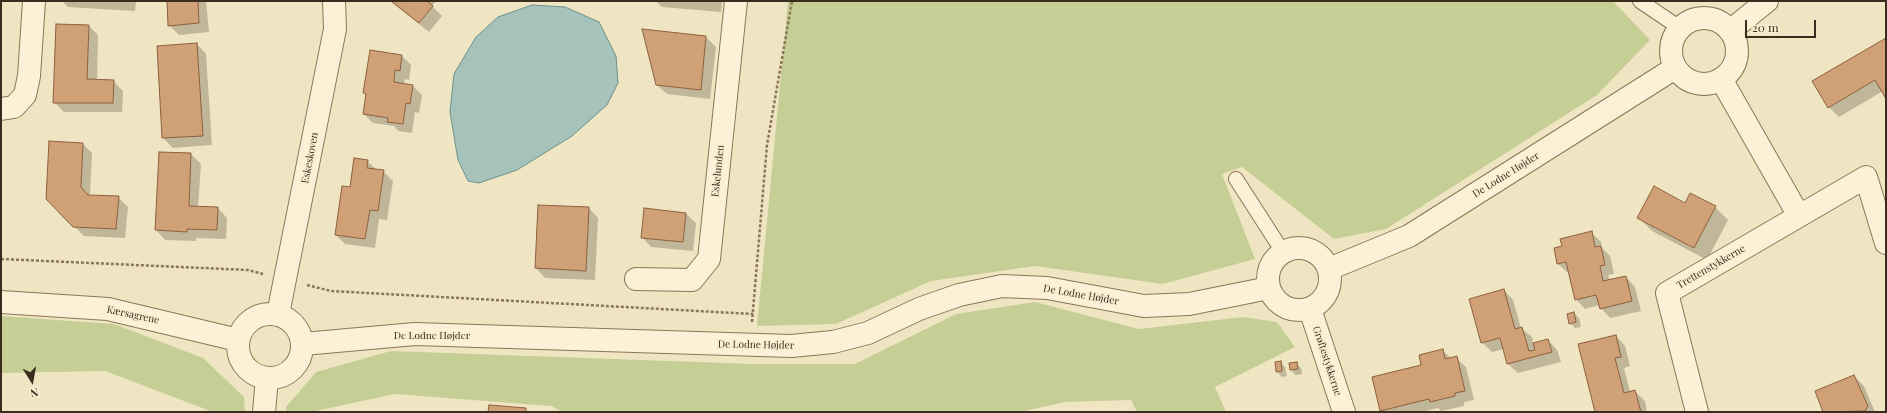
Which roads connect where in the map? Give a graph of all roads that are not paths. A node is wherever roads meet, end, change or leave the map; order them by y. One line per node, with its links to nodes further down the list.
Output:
1 (34, 1): 10 (street)
2 (334, 1): 20 (street, Eskeskoven)
3 (736, 1): 16 (street, Eskelunden)
4 (1640, 1): 6 (lane)
5 (1767, 1): 7 (street)
6 (1680, 28): 7 (street); 8 (street)
7 (1730, 32): 9 (street)
8 (1675, 68): 9 (street); 15 (street, De Lodne Højder)
9 (1721, 79): 12 (street)
10 (1, 109)
11 (1236, 179): 14 (lane)
12 (1799, 216): 13 (street, Trettenstykkerne); 26 (street, Trettenstykkerne)
13 (1886, 243)
14 (1284, 252): 15 (street); 17 (street)
15 (1329, 269): 19 (street)
16 (636, 279)
17 (1269, 288): 19 (street); 22 (street, De Lodne Højder)
18 (1, 302): 21 (street, Kærsagrene)
19 (1310, 309): 25 (street, Grøftestykkerne)
20 (278, 314): 21 (street); 22 (street)
21 (238, 340): 23 (street)
22 (303, 344): 23 (street)
23 (267, 378): 24 (street)
24 (264, 412)
25 (1344, 412)
26 (1697, 412)

